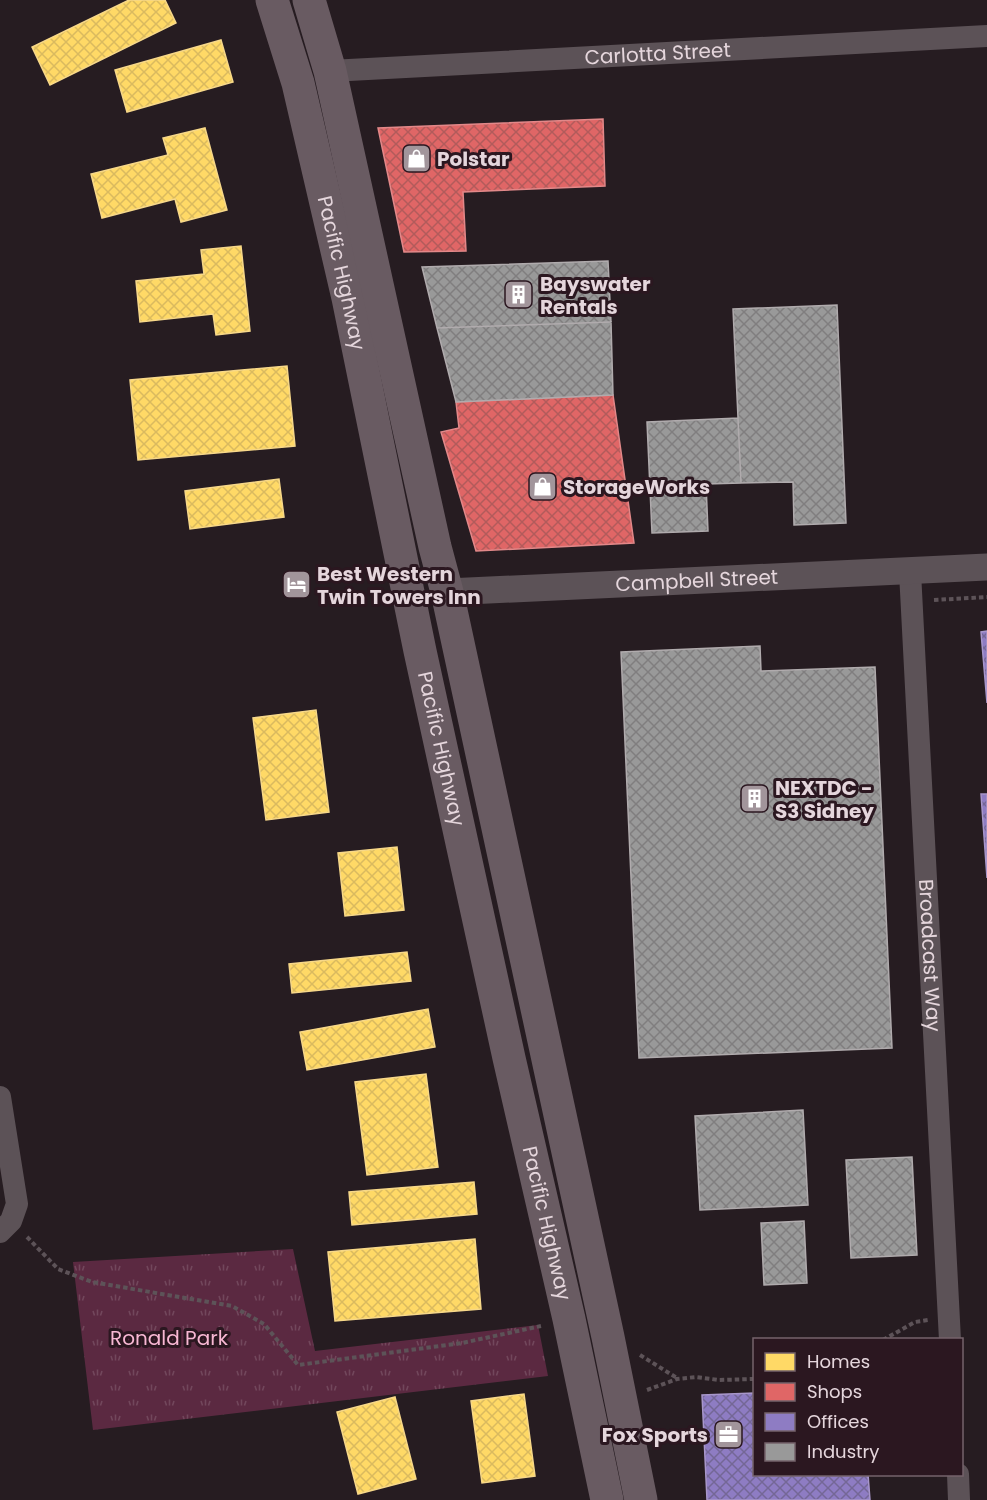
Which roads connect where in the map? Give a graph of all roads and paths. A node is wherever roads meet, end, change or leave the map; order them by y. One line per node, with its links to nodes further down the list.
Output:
1 (272, 0): 8 (main road, Pacific Highway)
2 (309, 0): 4 (main road, Pacific Highway)
3 (987, 36): 4 (street, Carlotta Street)
4 (330, 71): 7 (main road, Pacific Highway)
5 (987, 567): 6 (street, Campbell Street)
6 (910, 572): 7 (street, Campbell Street); 10 (street, Broadcast Way)
7 (447, 592): 8 (main road, Campbell Street); 23 (main road, Pacific Highway)
8 (408, 594): 22 (main road, Pacific Highway)
9 (987, 597): 10 (path)
10 (911, 602): 16 (street, Broadcast Way)
11 (0, 1097): 12 (street)
12 (6, 1226): 14 (path)
13 (915, 1322): 15 (path)
14 (541, 1326)
15 (887, 1338)
16 (950, 1338)
17 (631, 1350): 18 (path)
18 (677, 1378): 19 (path); 20 (path)
19 (753, 1379)
20 (640, 1392)
21 (958, 1476): 24 (street)
22 (607, 1500)
23 (641, 1500)
24 (959, 1500)

